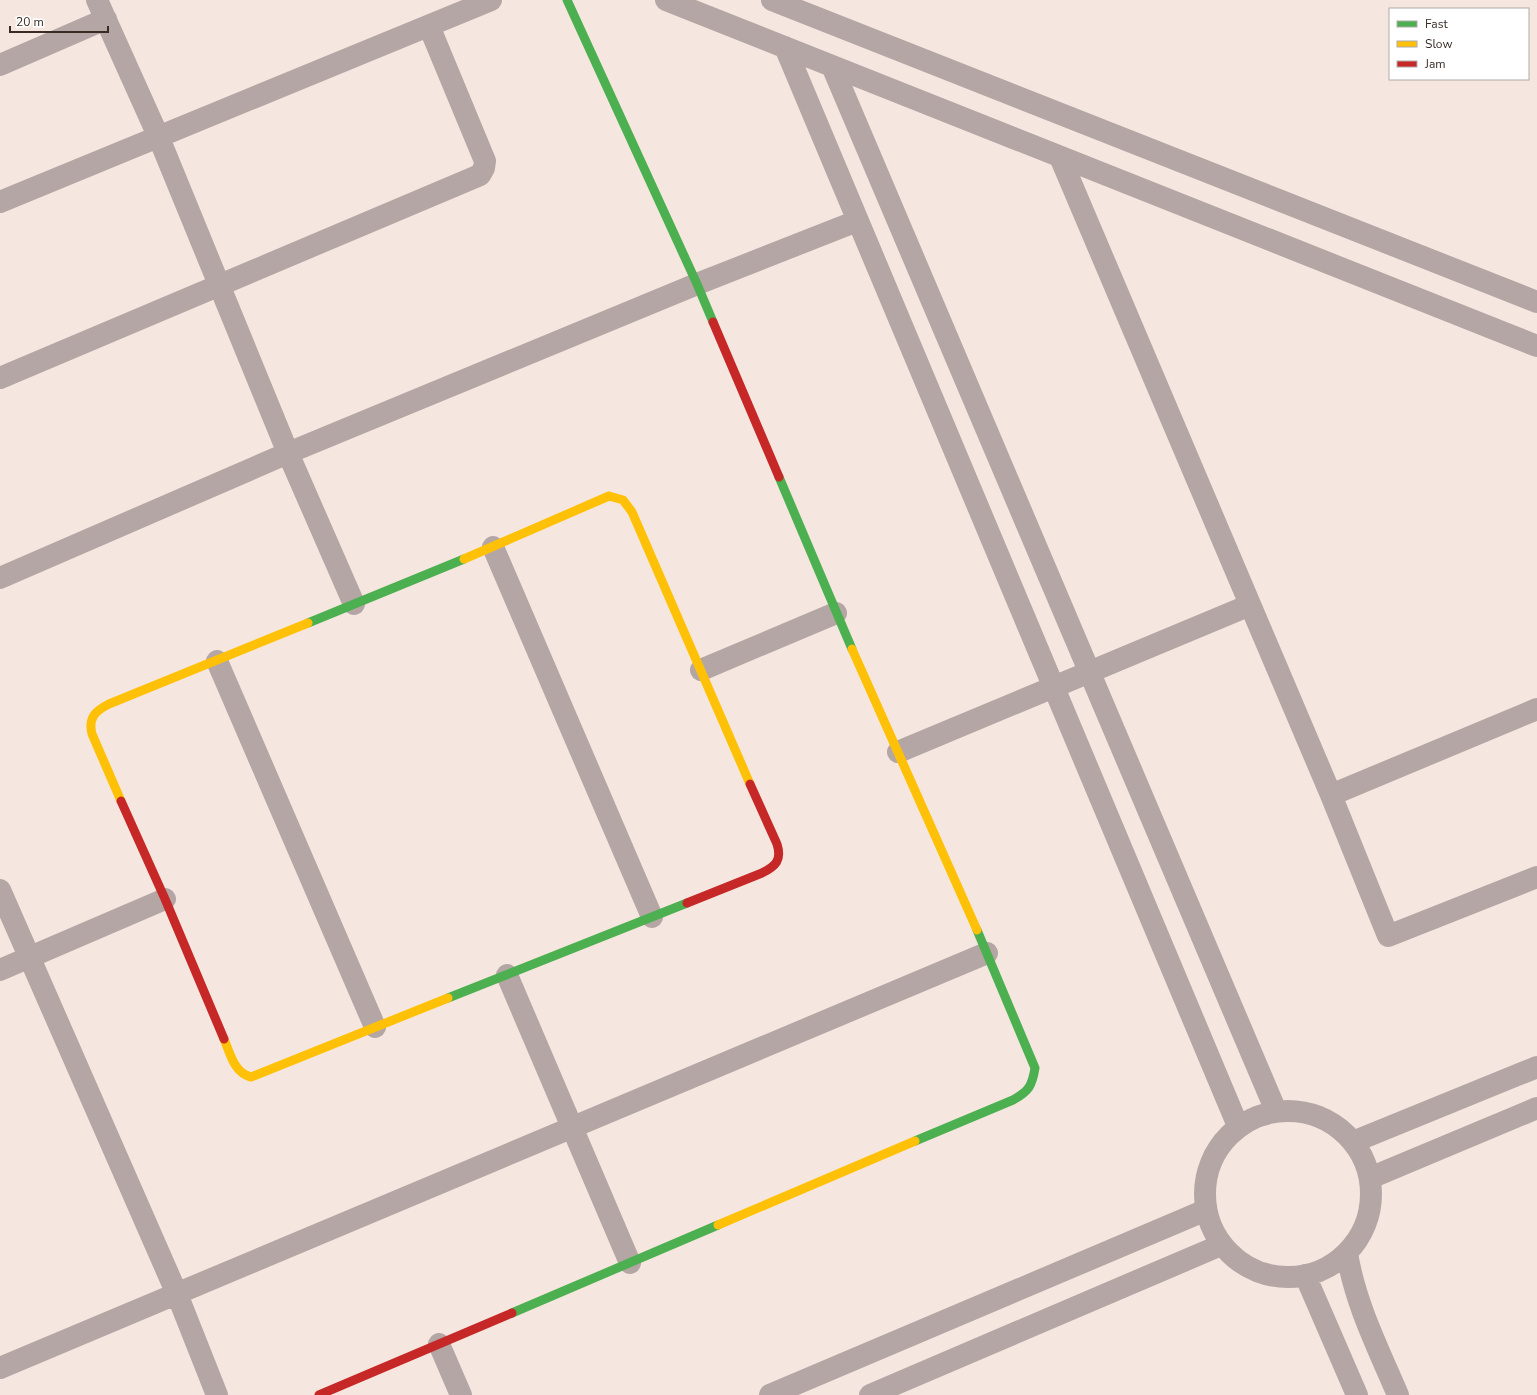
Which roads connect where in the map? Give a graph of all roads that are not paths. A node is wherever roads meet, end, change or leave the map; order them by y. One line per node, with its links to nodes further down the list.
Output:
1 (491, 0): 6 (street)
2 (567, 0): 14 (street)
3 (666, 0): 7 (street)
4 (772, 0): 16 (street)
5 (102, 10): 8 (street); 10 (street)
6 (429, 26): 10 (street); 15 (street)
7 (784, 47): 9 (street); 13 (street)
8 (0, 65)
9 (832, 66): 11 (street); 27 (street)
10 (159, 138): 12 (street); 15 (street)
11 (1060, 157): 17 (street); 23 (street)
12 (0, 202)
13 (858, 221): 14 (street); 28 (street)
14 (697, 284): 19 (street); 24 (street)
15 (220, 286): 18 (street); 19 (street)
16 (1537, 302)
17 (1537, 346)
18 (0, 378)
19 (288, 453): 21 (street); 22 (street)
20 (493, 547): 22 (street); 26 (street); 35 (street)
21 (0, 578)
22 (354, 604): 25 (street)
23 (1250, 605): 27 (street); 31 (street)
24 (836, 613): 26 (street); 30 (street)
25 (217, 661): 34 (street); 40 (street)
26 (701, 670): 35 (street)
27 (1089, 672): 28 (street); 43 (street)
28 (1054, 687): 30 (street); 44 (street)
29 (1537, 709): 31 (street)
30 (898, 752): 36 (street)
31 (1331, 795): 32 (street)
32 (1537, 877)
33 (0, 890): 37 (street)
34 (165, 899): 37 (street); 40 (street)
35 (652, 917): 39 (street)
36 (987, 953): 45 (street); 51 (street)
37 (29, 957): 38 (street); 53 (street)
38 (0, 970)
39 (507, 975): 40 (street); 45 (street)
40 (375, 1028)
41 (1537, 1067): 46 (street)
42 (1537, 1108): 47 (street)
43 (1276, 1111): 44 (street); 46 (street)
44 (1238, 1126): 48 (street)
45 (572, 1128): 51 (street); 53 (street)
46 (1353, 1142): 47 (street)
47 (1370, 1178): 50 (street)
48 (1206, 1210): 49 (street); 59 (street)
49 (1221, 1245): 52 (street); 60 (street)
50 (1347, 1253): 52 (street); 62 (street)
51 (630, 1263): 54 (street)
52 (1305, 1275): 61 (street)
53 (177, 1294): 55 (street); 56 (street)
54 (439, 1344): 57 (street); 58 (street)
55 (0, 1368)
56 (217, 1395)
57 (318, 1395)
58 (461, 1395)
59 (770, 1395)
60 (870, 1395)
61 (1357, 1395)
62 (1398, 1395)

